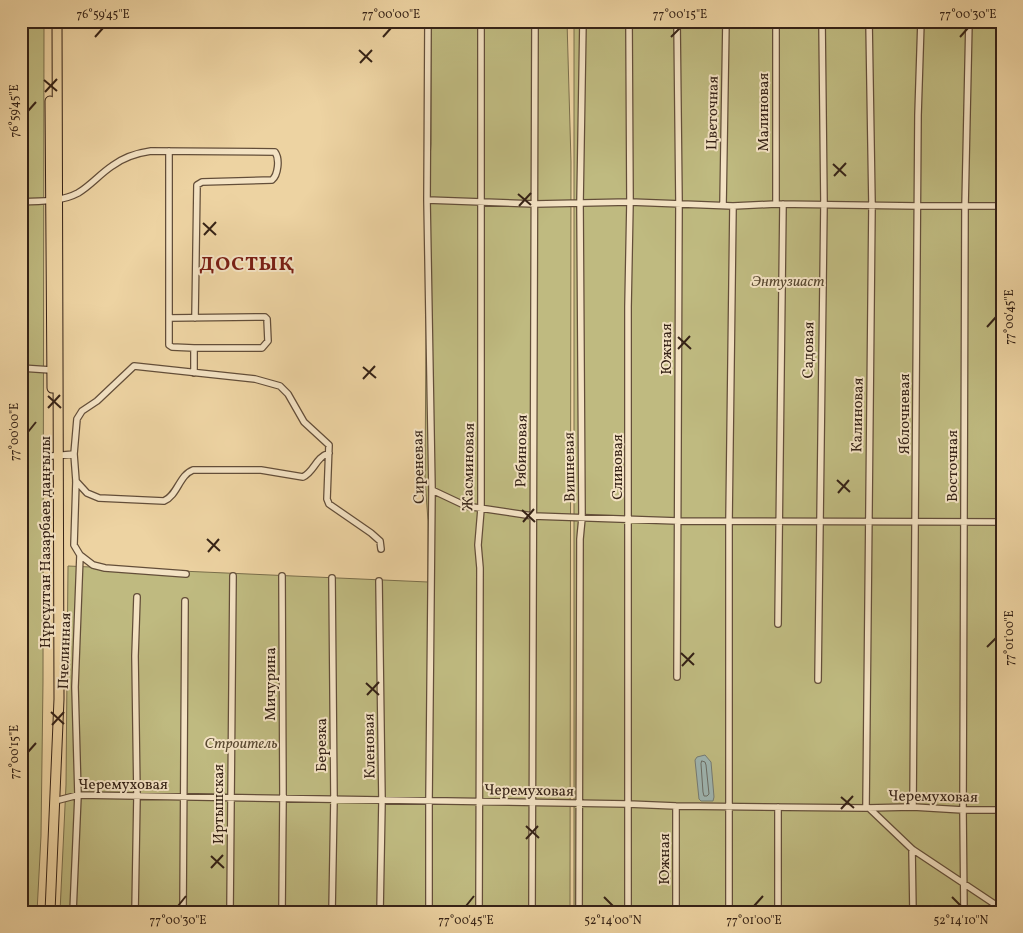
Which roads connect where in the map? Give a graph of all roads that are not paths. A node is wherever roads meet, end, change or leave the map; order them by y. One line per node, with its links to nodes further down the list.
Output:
1 (51, 21): 16 (main road, Нұрсұлтан Назарбаев даңғылы)
2 (57, 21): 16 (main road, Нұрсұлтан Назарбаев даңғылы)
3 (428, 21): 17 (street, Сиреневая)
4 (481, 21): 18 (street, Жасминовая)
5 (535, 21): 23 (street, Рябиновая)
6 (582, 21): 21 (street, Вишневая)
7 (629, 21): 20 (street, Сливовая)
8 (677, 21): 22 (street, Южная)
9 (726, 21): 27 (street, Цветочная)
10 (776, 21): 24 (street, Малиновая)
11 (822, 21): 25 (street, Садовая)
12 (869, 21): 26 (street, Калиновая)
13 (921, 21): 29 (street, Яблочневая)
14 (969, 21): 31 (street, Восточная)
15 (169, 151): 16 (street); 32 (street); 33 (street)
16 (54, 200): 19 (street); 36 (main road, Нұрсұлтан Назарбаев даңғылы); 40 (main road, Нұрсұлтан Назарбаев даңғылы)
17 (427, 200): 18 (street); 42 (street, Сиреневая)
18 (481, 201): 23 (street); 43 (street, Жасминовая)
19 (21, 202)
20 (630, 202): 21 (street); 22 (street); 46 (street, Сливовая)
21 (580, 203): 23 (street); 45 (street, Вишневая)
22 (678, 203): 27 (street); 47 (street, Южная)
23 (535, 204): 44 (street, Рябиновая)
24 (779, 204): 25 (street); 28 (street); 51 (street, Малиновая)
25 (824, 204): 26 (street); 49 (street, Садовая)
26 (872, 204): 29 (street); 52 (street, Калиновая)
27 (723, 205): 28 (street)
28 (733, 206): 48 (street)
29 (918, 206): 31 (street); 50 (street, Яблочневая)
30 (1002, 206): 31 (street)
31 (965, 207): 54 (street, Восточная)
32 (169, 318): 33 (street); 34 (street)
33 (195, 318): 34 (street)
34 (194, 348): 37 (street)
35 (21, 368): 36 (street)
36 (51, 370): 40 (main road, Нұрсұлтан Назарбаев даңғылы)
37 (194, 373): 38 (street); 39 (street, Пчелинная)
38 (329, 453): 41 (street); 55 (street)
39 (74, 454): 40 (street); 41 (street, Пчелинная)
40 (55, 456): 73 (main road, Нұрсұлтан Назарбаев даңғылы); 90 (main road, Нұрсұлтан Назарбаев даңғылы)
41 (76, 481): 56 (street, Пчелинная)
42 (432, 490): 43 (street); 75 (street, Сиреневая)
43 (481, 509): 44 (street); 76 (street, Жасминовая)
44 (533, 516): 45 (street); 77 (street, Рябиновая)
45 (582, 518): 46 (street); 78 (street, Вишневая)
46 (629, 520): 47 (street); 79 (street, Сливовая)
47 (678, 520): 48 (street); 65 (street, Южная)
48 (729, 521): 51 (street); 81 (street)
49 (819, 521): 51 (street); 52 (street); 66 (street, Садовая)
50 (916, 521): 52 (street); 54 (street); 83 (street, Яблочневая)
51 (778, 522): 64 (street, Малиновая)
52 (868, 522): 84 (street, Калиновая)
53 (1002, 522): 54 (street)
54 (964, 523): 85 (street, Восточная)
55 (381, 549)
56 (80, 555): 57 (street); 67 (street, Пчелинная)
57 (186, 574)
58 (233, 576): 70 (street, Иртышская)
59 (282, 576): 71 (street, Мичурина)
60 (332, 578): 72 (street, Березка)
61 (379, 581): 74 (street, Кленовая)
62 (136, 597): 68 (street)
63 (185, 601): 69 (street)
64 (778, 624)
65 (677, 677)
66 (818, 680)
67 (78, 795): 68 (street, Черемуховая); 73 (street, Черемуховая); 92 (street, Пчелинная)
68 (137, 796): 69 (street, Черемуховая); 93 (street)
69 (183, 796): 70 (street, Черемуховая); 94 (street)
70 (230, 798): 71 (street, Черемуховая); 95 (street, Иртышская)
71 (283, 798): 72 (street, Черемуховая); 96 (street, Мичурина)
72 (334, 799): 74 (street, Черемуховая); 97 (street, Березка)
73 (55, 800): 91 (main road, Нұрсұлтан Назарбаев даңғылы)
74 (382, 800): 75 (street, Черемуховая); 98 (street, Кленовая)
75 (429, 800): 76 (street, Черемуховая); 99 (street, Сиреневая)
76 (480, 801): 77 (street, Черемуховая); 100 (street, Жасминовая)
77 (533, 802): 78 (street, Черемуховая); 101 (street, Рябиновая)
78 (580, 803): 79 (street, Черемуховая); 102 (street, Вишневая)
79 (628, 804): 80 (street, Черемуховая); 103 (street, Сливовая)
80 (676, 806): 81 (street, Черемуховая); 104 (street, Южная)
81 (729, 807): 82 (street, Черемуховая); 105 (street)
82 (778, 807): 84 (street, Черемуховая); 106 (street)
83 (913, 807): 84 (street, Черемуховая); 85 (street, Черемуховая)
84 (867, 808): 87 (street)
85 (963, 810): 86 (street, Черемуховая); 88 (street, Восточная)
86 (1002, 810)
87 (912, 849): 88 (street); 107 (street)
88 (964, 884): 89 (street); 108 (street, Восточная)
89 (1002, 909)
90 (44, 912)
91 (50, 912)
92 (73, 912)
93 (135, 912)
94 (183, 912)
95 (230, 912)
96 (282, 912)
97 (332, 912)
98 (380, 912)
99 (429, 912)
100 (479, 912)
101 (532, 912)
102 (579, 912)
103 (628, 912)
104 (676, 912)
105 (728, 912)
106 (778, 912)
107 (913, 912)
108 (964, 912)

